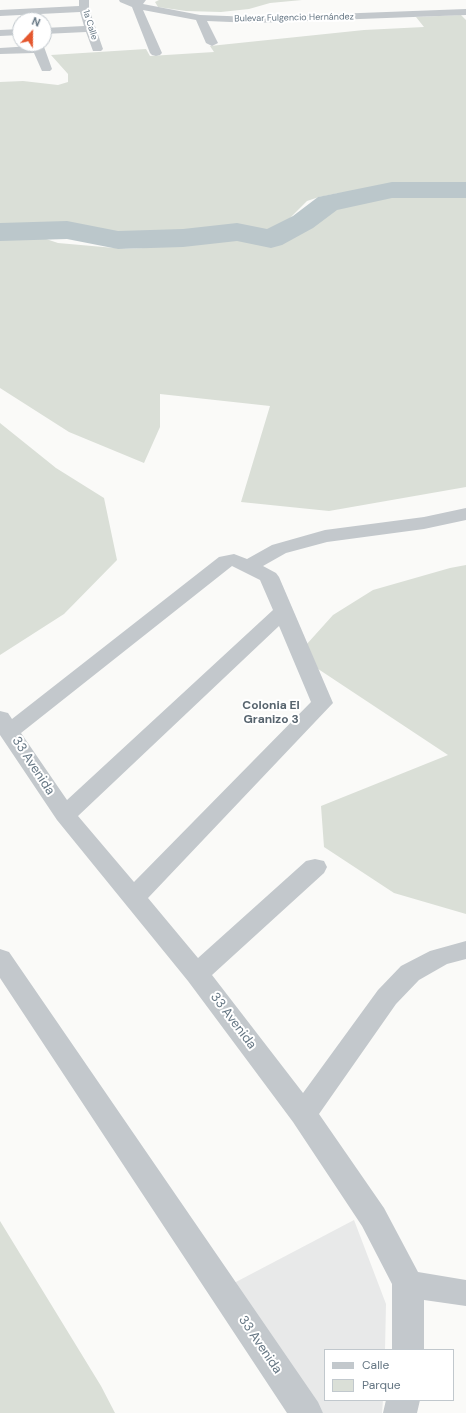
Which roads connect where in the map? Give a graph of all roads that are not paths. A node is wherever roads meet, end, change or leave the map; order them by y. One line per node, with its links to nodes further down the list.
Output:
1 (124, 0): 2 (street, Bulevar Fulgencio Hernández)
2 (138, 2): 9 (street, Bulevar Fulgencio Hernández); 24 (street)
3 (84, 5): 6 (street); 13 (street, 1a Calle)
4 (337, 6): 7 (street)
5 (466, 12): 8 (street, Bulevar Fulgencio Hernández)
6 (0, 13)
7 (343, 16): 8 (street, Bulevar Fulgencio Hernández); 10 (street, Bulevar Fulgencio Hernández)
8 (365, 16): 12 (street)
9 (200, 18): 11 (street, Bulevar Fulgencio Hernández); 19 (street)
10 (310, 18): 11 (street, Bulevar Fulgencio Hernández); 15 (street)
11 (254, 20): 14 (street)
12 (372, 27)
13 (91, 29): 16 (street); 20 (street, 1a Calle)
14 (261, 30)
15 (317, 30)
16 (52, 31)
17 (12, 32): 18 (street)
18 (0, 33)
19 (212, 43)
20 (97, 49)
21 (12, 50): 22 (street)
22 (0, 51)
23 (40, 52): 25 (street)
24 (156, 53)
25 (46, 69)
26 (466, 514): 27 (street)
27 (248, 566): 28 (street); 29 (street)
28 (283, 612): 30 (street); 32 (street)
29 (5, 724): 30 (street, 33 Avenida)
30 (65, 815): 32 (street, 33 Avenida)
31 (315, 867): 35 (street)
32 (133, 898): 35 (street, 33 Avenida)
33 (466, 950): 36 (street)
34 (0, 958): 41 (street, 33 Avenida)
35 (197, 974): 36 (street, 33 Avenida)
36 (304, 1114): 37 (street, 33 Avenida)
37 (408, 1284): 38 (street); 39 (street, 33 Avenida)
38 (466, 1293)
39 (408, 1349)
40 (403, 1401): 42 (street)
41 (306, 1413)
42 (400, 1413)

